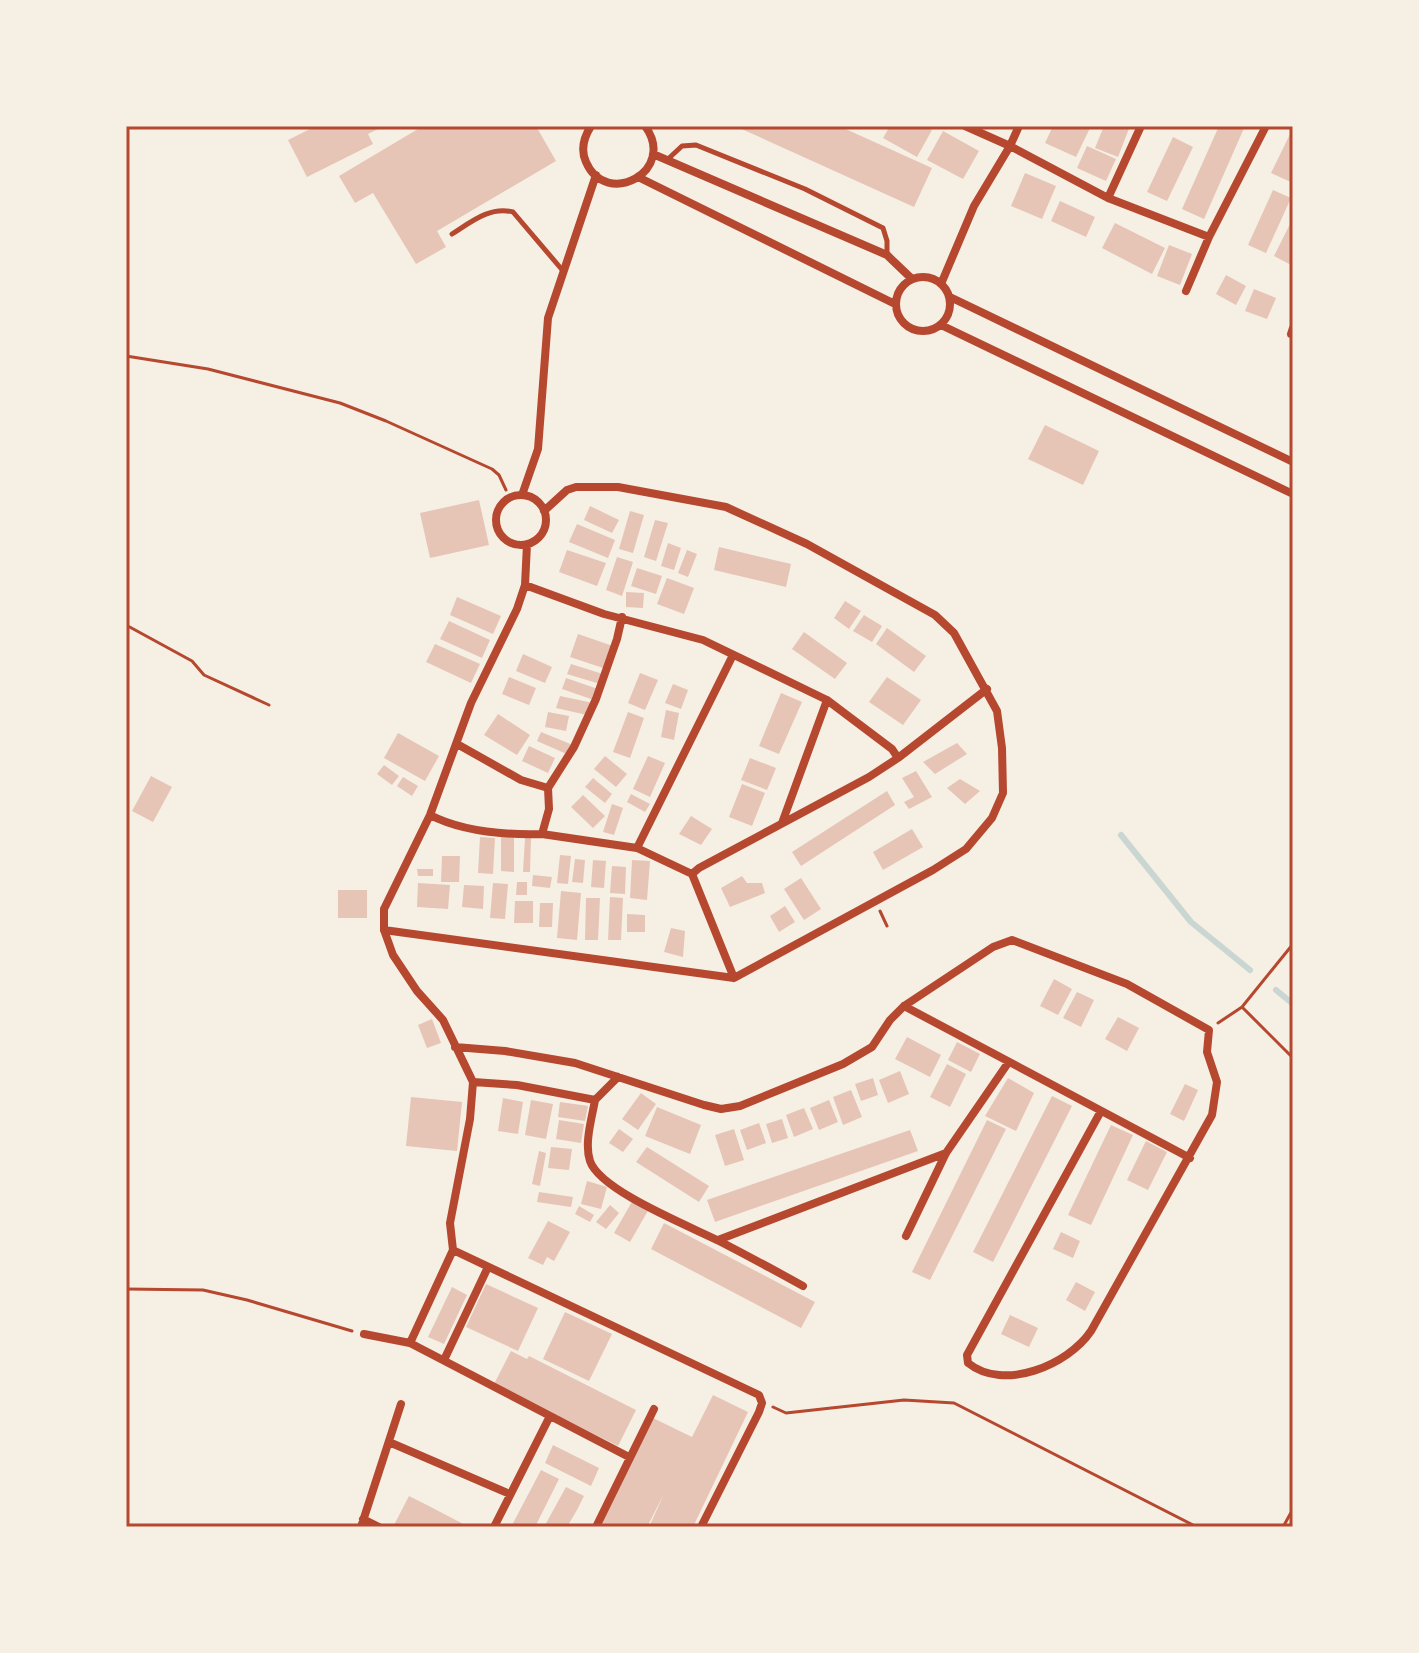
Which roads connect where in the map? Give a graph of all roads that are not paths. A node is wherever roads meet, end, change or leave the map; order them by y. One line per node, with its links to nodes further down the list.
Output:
1 (591, 126): 10 (street)
2 (645, 126): 8 (street)
3 (965, 126): 7 (street)
4 (1019, 126): 7 (street)
5 (1141, 126): 12 (street)
6 (1266, 126): 14 (street)
7 (1010, 146): 12 (street); 18 (street)
8 (653, 154): 9 (street); 11 (street)
9 (666, 161): 15 (street); 15 (lane)
10 (596, 175): 11 (street); 16 (street)
11 (638, 177): 21 (street)
12 (1108, 198): 14 (street)
13 (452, 234): 16 (lane)
14 (1209, 237): 19 (street)
15 (887, 255): 17 (street)
16 (564, 273): 25 (street)
17 (912, 279): 18 (street); 21 (street)
18 (941, 284): 20 (street)
19 (1186, 291)
20 (950, 297): 22 (street); 23 (street)
21 (895, 304): 22 (street)
22 (941, 325): 24 (street)
23 (1293, 462)
24 (1293, 494)
25 (522, 495): 26 (street); 27 (street)
26 (544, 511): 27 (street); 31 (street)
27 (527, 544): 28 (street)
28 (525, 585): 29 (street); 33 (street)
29 (622, 617): 30 (street); 35 (street)
30 (733, 655): 32 (street); 39 (street)
31 (987, 689): 34 (street); 42 (street)
32 (827, 700): 34 (street); 37 (street)
33 (457, 744): 35 (street); 36 (street)
34 (898, 758): 37 (street)
35 (548, 788): 38 (street)
36 (430, 815): 38 (street); 41 (street)
37 (782, 823): 40 (street)
38 (542, 834): 39 (street)
39 (637, 848): 40 (street)
40 (692, 874): 42 (street)
41 (384, 930): 42 (street); 44 (street)
42 (734, 978)
43 (904, 1006): 45 (street); 46 (street); 51 (street)
44 (455, 1047): 46 (street); 47 (street)
45 (1008, 1063): 49 (street); 50 (street)
46 (618, 1077): 48 (street)
47 (473, 1082): 48 (street); 54 (street)
48 (595, 1100): 53 (street)
49 (1101, 1111): 51 (street); 51 (street)
50 (946, 1153): 52 (street); 53 (street)
51 (1190, 1158)
52 (906, 1236)
53 (718, 1240): 56 (street)
54 (453, 1250): 55 (street); 58 (street)
55 (488, 1267): 59 (street); 70 (street)
56 (803, 1286)
57 (364, 1334): 58 (street)
58 (410, 1343): 59 (street)
59 (444, 1360): 62 (street)
60 (401, 1404): 63 (street)
61 (654, 1409): 64 (street)
62 (550, 1416): 64 (street); 65 (street)
63 (389, 1442): 65 (street); 66 (street)
64 (629, 1457): 69 (street)
65 (510, 1494): 68 (street)
66 (362, 1523): 67 (street)
67 (379, 1527)
68 (494, 1527)
69 (596, 1527)
70 (701, 1527)

